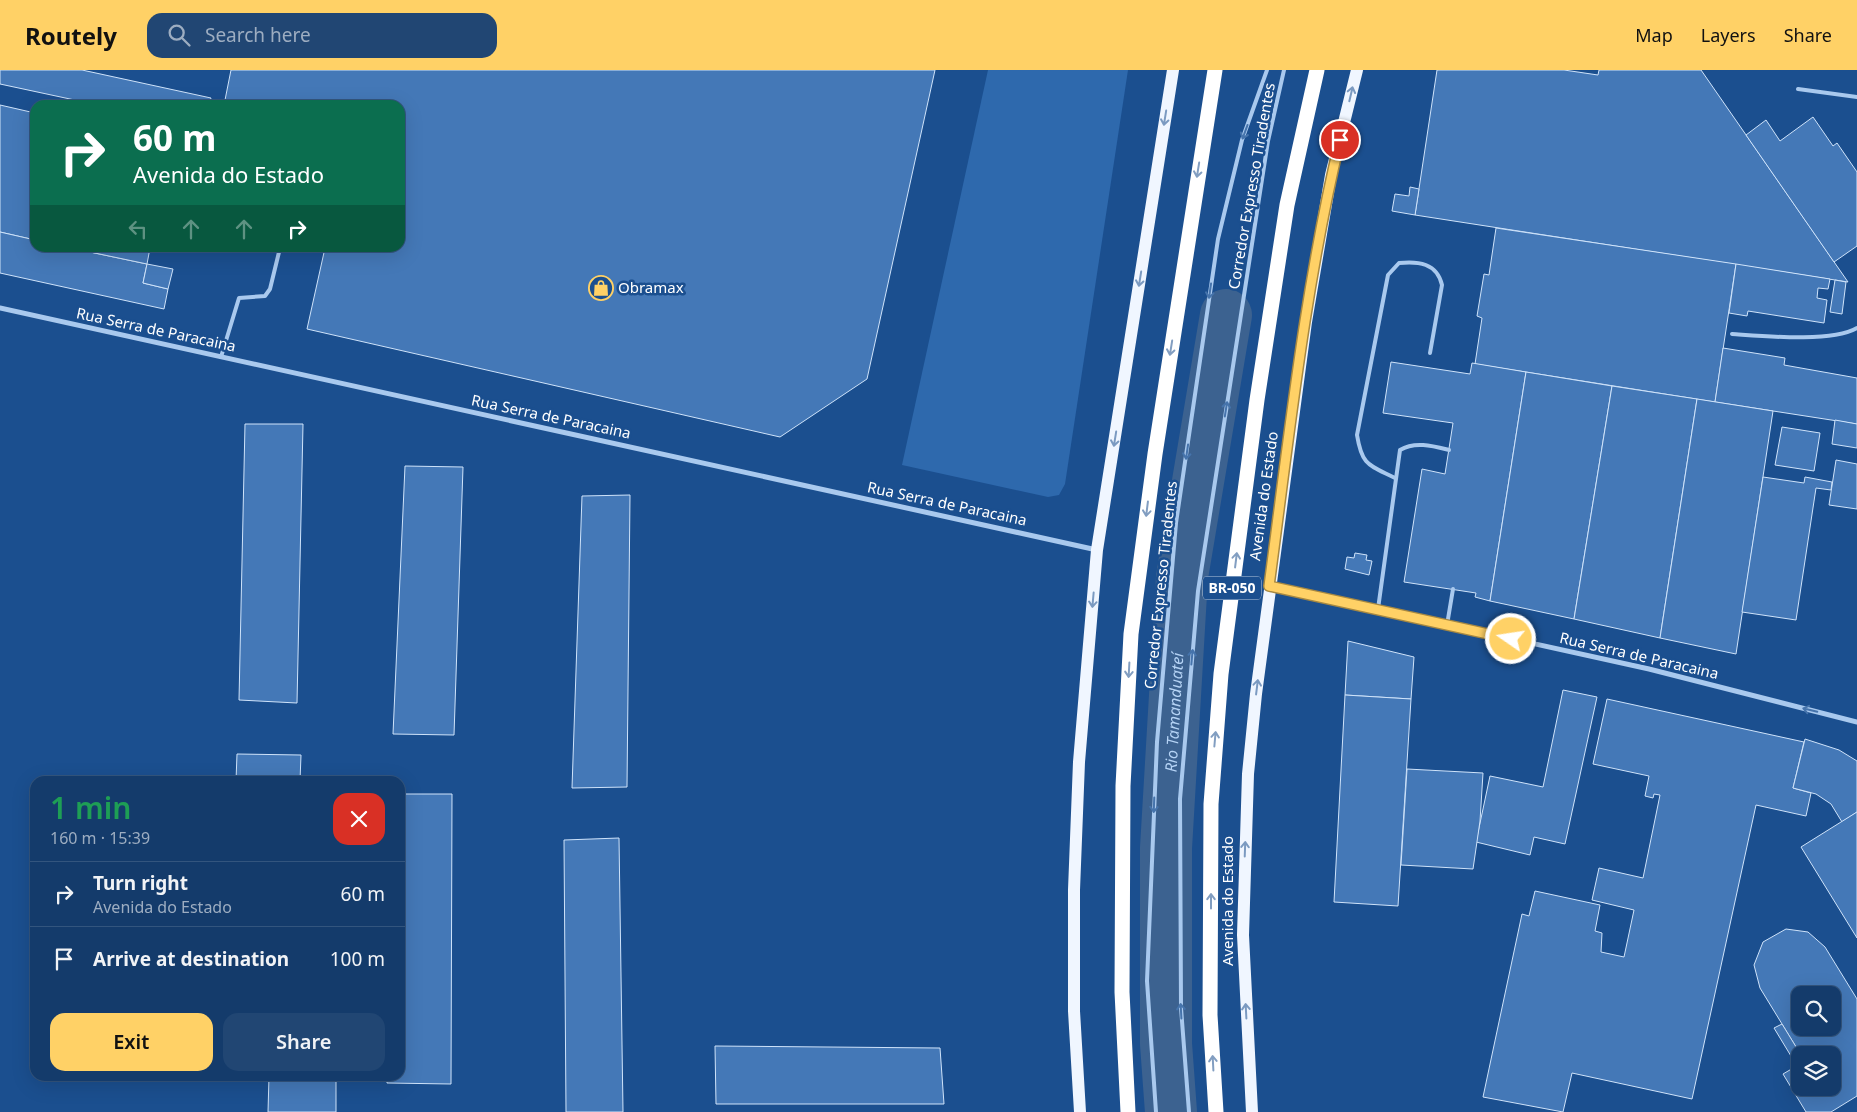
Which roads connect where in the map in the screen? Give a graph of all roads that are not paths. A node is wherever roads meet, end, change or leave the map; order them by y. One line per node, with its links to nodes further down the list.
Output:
1 (1173, 70): 17 (main road, one-way to 17)
2 (1215, 70): 24 (highway, one-way to 24)
3 (1267, 70): 25 (lane, Corredor Expresso Tiradentes, one-way to 25)
4 (1284, 70): 26 (lane, Corredor Expresso Tiradentes, one-way to 4)
5 (1317, 70): 27 (highway, Avenida do Estado / BR-050, one-way to 5)
6 (1357, 70): 18 (main road, Avenida do Estado, one-way to 6)
7 (1798, 89): 8 (lane)
8 (1857, 97)
9 (279, 252): 14 (lane)
10 (0, 308): 14 (street, Rua Serra de Paracaina)
11 (1857, 328): 12 (lane)
12 (1732, 334)
13 (1430, 352): 16 (lane)
14 (221, 357): 17 (street, Rua Serra de Paracaina)
15 (1449, 450): 16 (lane)
16 (1395, 478): 20 (lane)
17 (1097, 550): 23 (main road, one-way to 23)
18 (1269, 586): 20 (street, Rua Serra de Paracaina); 28 (main road, Avenida do Estado, one-way to 18)
19 (1453, 590): 21 (lane)
20 (1378, 609): 21 (street, Rua Serra de Paracaina)
21 (1447, 625): 22 (street, Rua Serra de Paracaina, one-way to 21)
22 (1857, 722)
23 (1080, 1112)
24 (1128, 1112)
25 (1156, 1112)
26 (1190, 1112)
27 (1216, 1112)
28 (1252, 1112)

